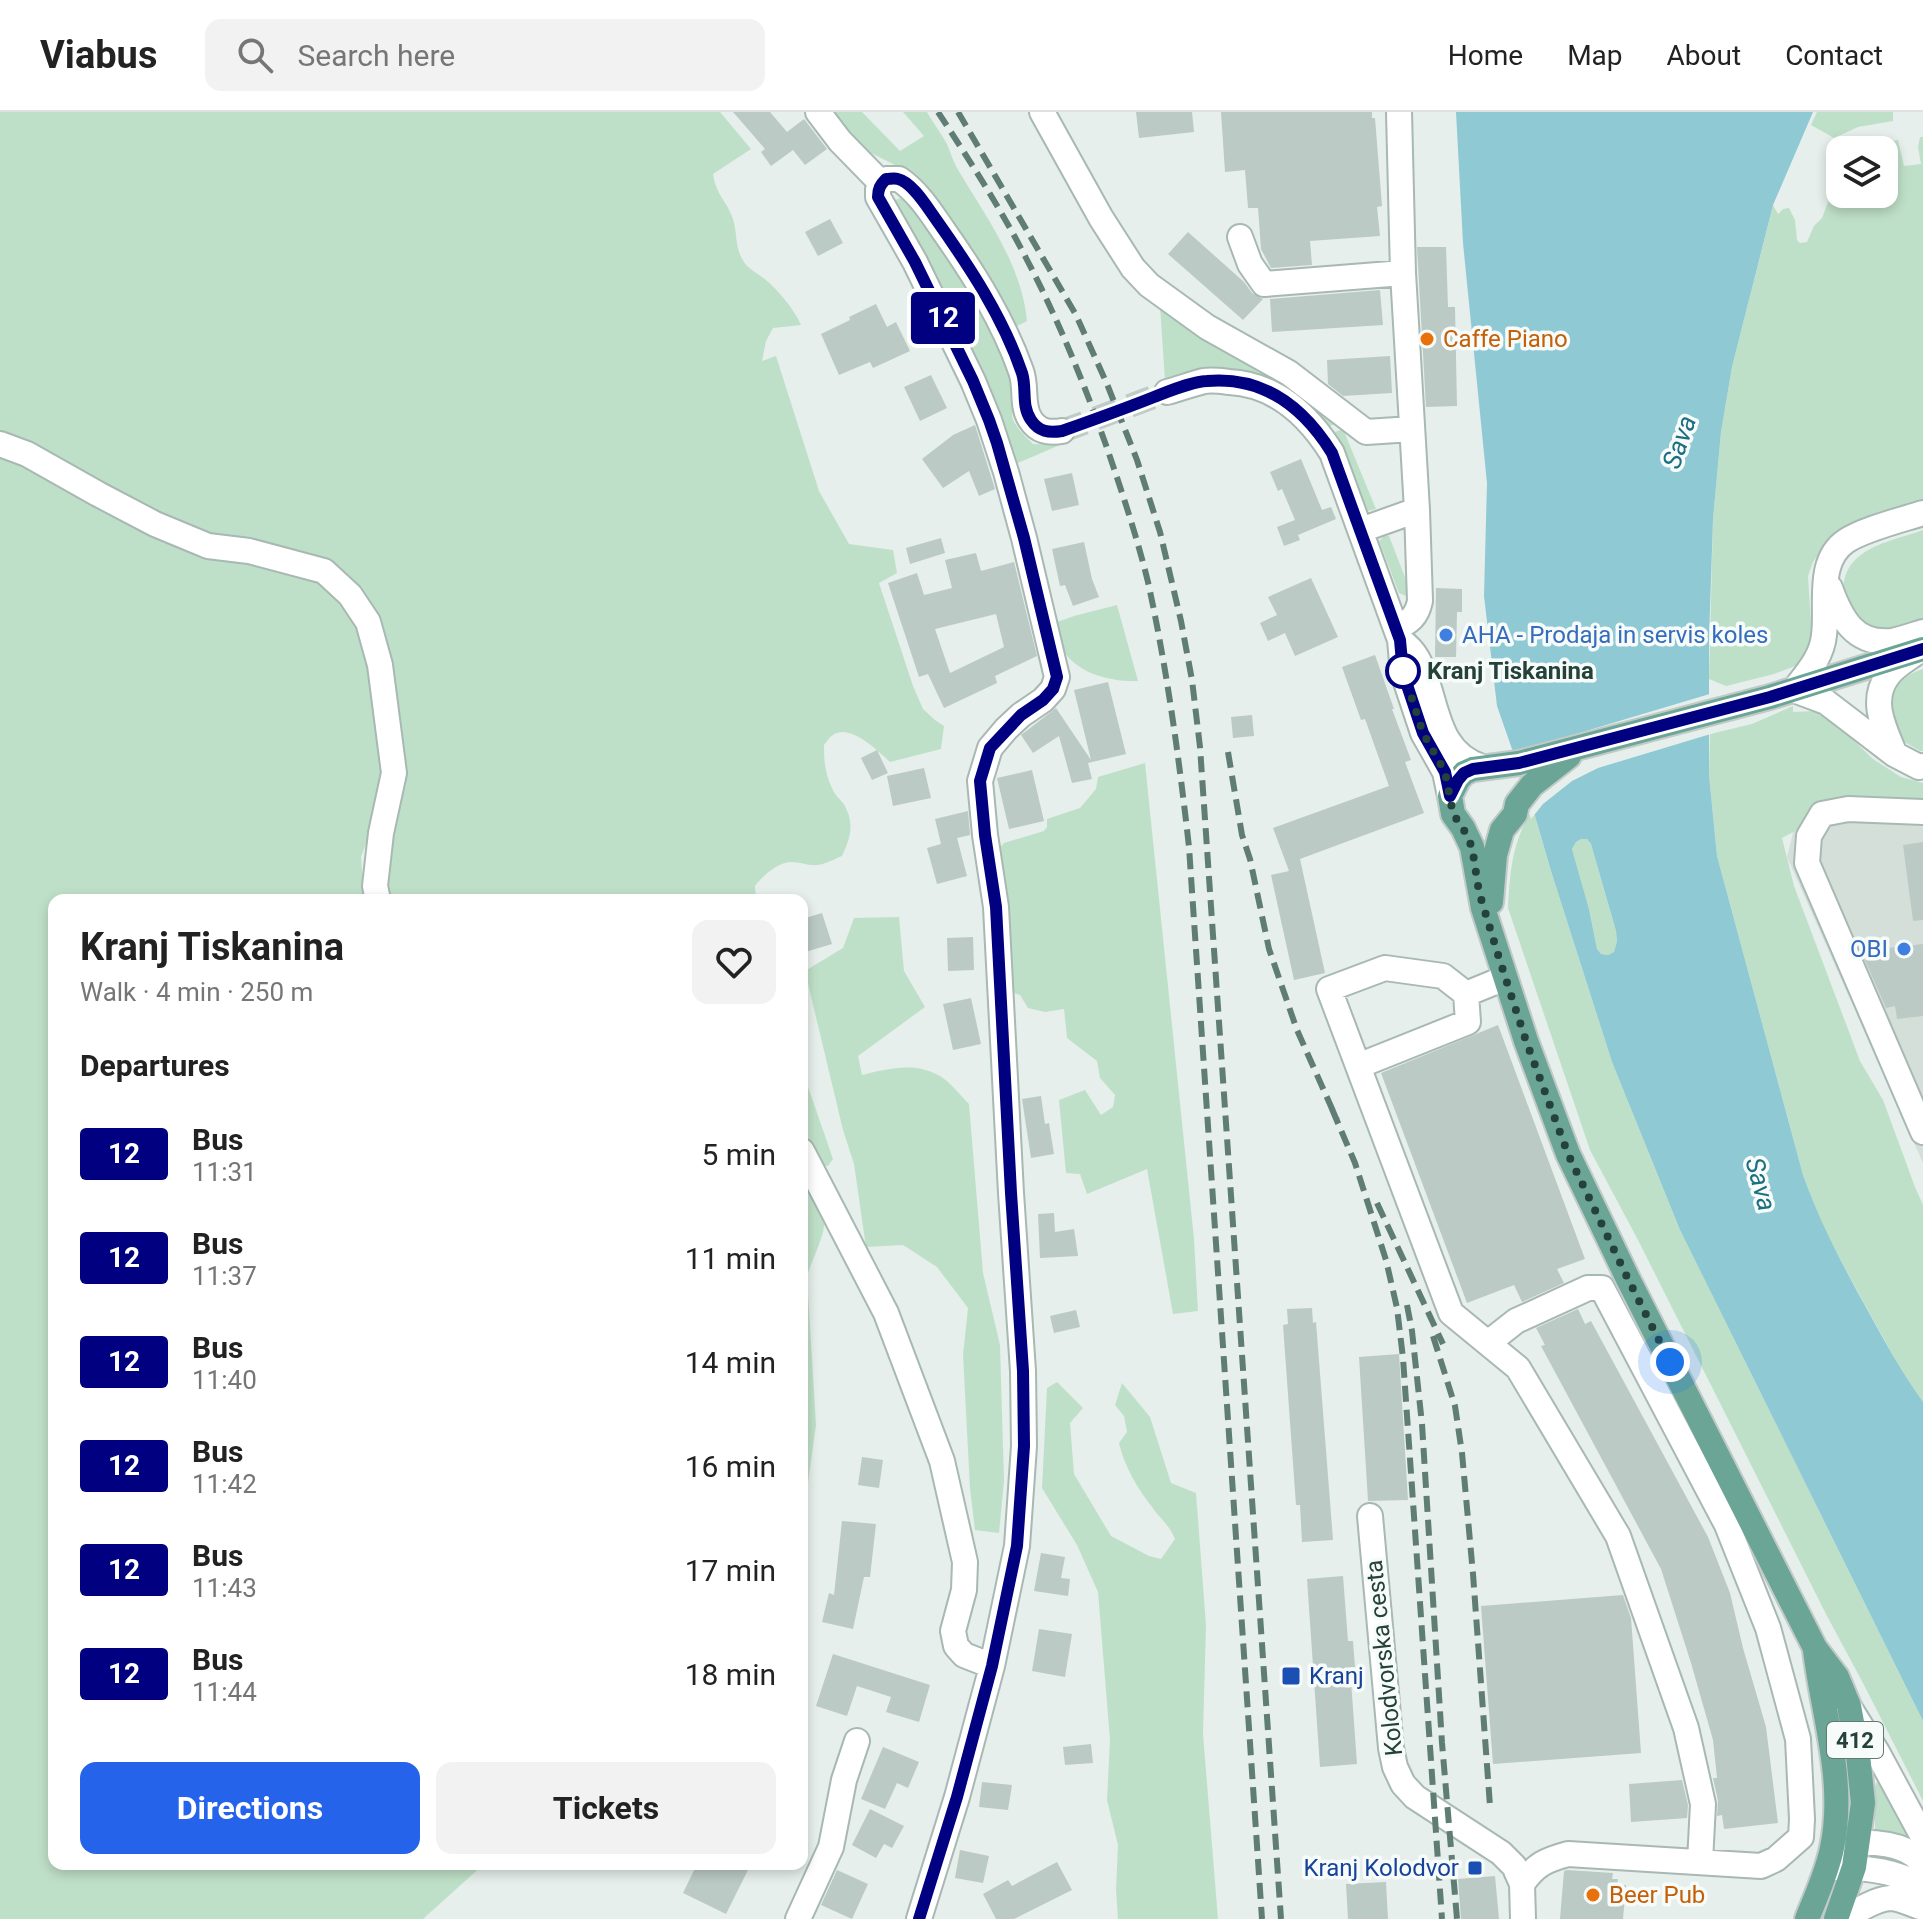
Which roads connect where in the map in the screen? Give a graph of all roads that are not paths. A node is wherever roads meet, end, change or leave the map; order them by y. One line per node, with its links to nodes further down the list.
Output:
1 (818, 112): 4 (street)
2 (1042, 112): 8 (street)
3 (1399, 112): 6 (street)
4 (881, 183): 9 (street); 37 (street)
5 (1240, 237): 6 (street)
6 (1403, 273): 8 (street)
7 (1167, 392): 13 (street)
8 (1412, 429): 11 (street)
9 (1062, 431)
10 (0, 444): 27 (street)
11 (1417, 510): 13 (street); 15 (street)
12 (1923, 513): 14 (street)
13 (1361, 530): 15 (street)
14 (1826, 578): 16 (street); 17 (street)
15 (1398, 634): 21 (street); 22 (street)
16 (1922, 644): 17 (main road, 412); 19 (street)
17 (1794, 690): 18 (main road, 412); 19 (street)
18 (1584, 746): 21 (main road, 412); 23 (main road, 412)
19 (1894, 754): 20 (street)
20 (1923, 766)
21 (1478, 769): 22 (main road); 23 (main road)
22 (1450, 796): 25 (main road, 412)
23 (1517, 804): 26 (main road, 412)
24 (1923, 812): 32 (street)
25 (1463, 828): 26 (main road); 28 (main road, 412)
26 (1502, 830): 28 (main road, 412)
27 (377, 894)
28 (1491, 928): 29 (main road, 412)
29 (1505, 978): 30 (street); 36 (main road, 412)
30 (1466, 994): 31 (street); 31 (street)
31 (1358, 1066): 34 (street)
32 (1923, 1132)
33 (808, 1163): 37 (street)
34 (1488, 1343): 43 (street); 43 (street)
35 (1370, 1516): 46 (street, Kolodvorska cesta)
36 (1815, 1648): 38 (main road, 412); 42 (main road, 412)
37 (992, 1666): 50 (street)
38 (1849, 1706): 40 (street); 41 (main road, 412)
39 (857, 1741): 49 (street)
40 (1923, 1837)
41 (1859, 1842): 42 (street); 44 (street); 45 (main road, 412)
42 (1830, 1856): 45 (street); 52 (main road, 412)
43 (1700, 1862): 46 (street)
44 (1923, 1865)
45 (1854, 1867): 47 (street); 53 (main road, 412)
46 (1522, 1884): 51 (street)
47 (1923, 1892)
48 (1923, 1908): 54 (street)
49 (798, 1919)
50 (919, 1919)
51 (1523, 1919)
52 (1807, 1919)
53 (1836, 1919)
54 (1847, 1919)

